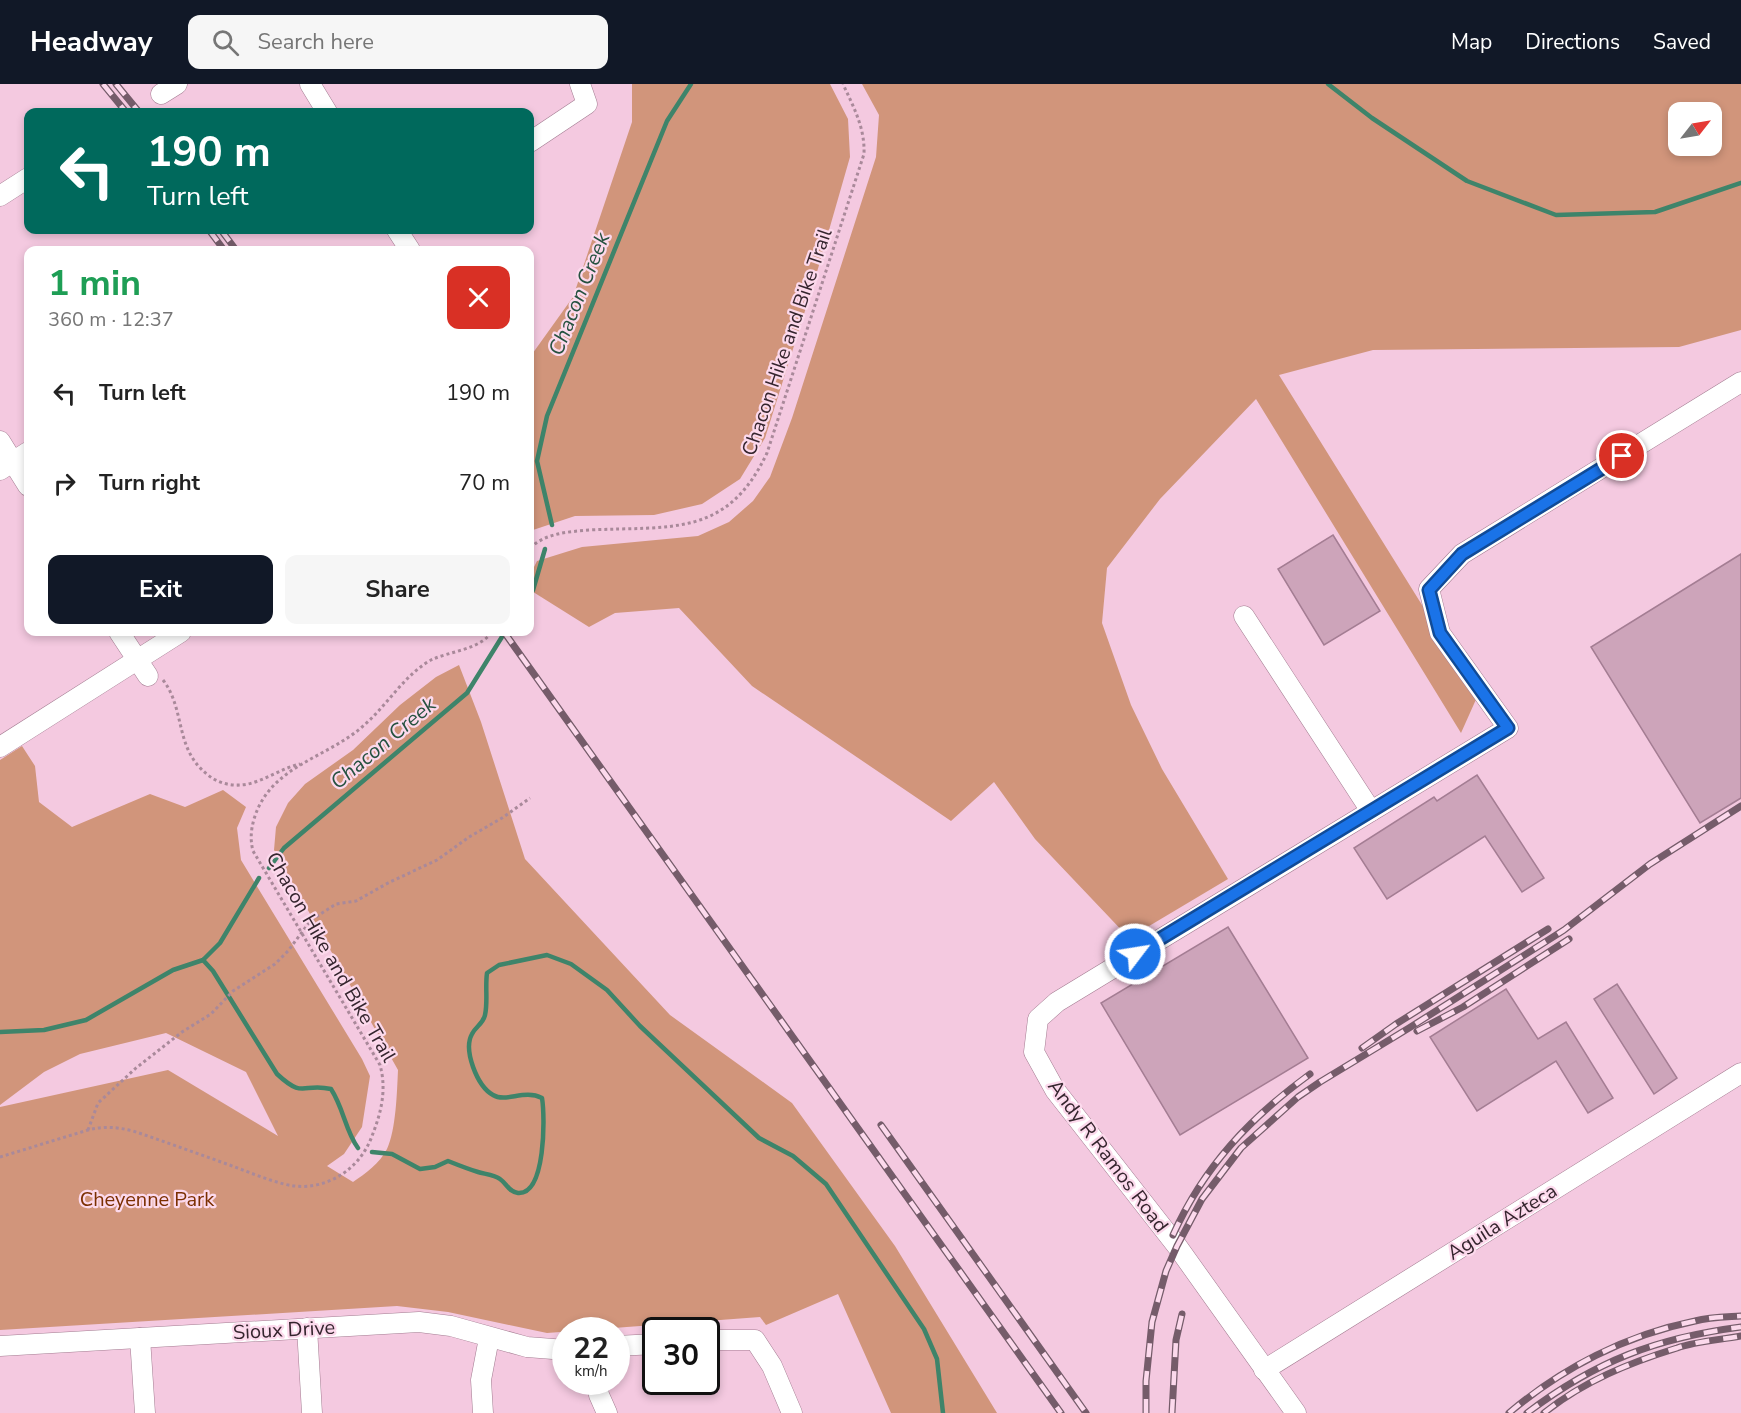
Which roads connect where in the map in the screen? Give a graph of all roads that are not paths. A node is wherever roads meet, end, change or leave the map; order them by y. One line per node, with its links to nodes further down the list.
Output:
1 (310, 84): 3 (street)
2 (580, 84): 4 (street)
3 (325, 108)
4 (534, 139)
5 (24, 181): 6 (street)
6 (0, 196)
7 (1741, 382): 16 (street, Andy R Ramos Road)
8 (0, 441): 9 (street)
9 (14, 461): 10 (street)
10 (24, 479)
11 (1244, 616): 16 (street)
12 (122, 636): 14 (street)
13 (179, 636): 14 (street)
14 (149, 671): 15 (street)
15 (0, 747)
16 (1371, 811): 24 (street, Andy R Ramos Road)
17 (1741, 1073): 24 (street, Aguila Azteca)
18 (307, 1328): 19 (street, Sioux Drive); 20 (street, Sioux Drive); 27 (street)
19 (141, 1338): 22 (street, Sioux Drive); 26 (street)
20 (489, 1338): 23 (street, Sioux Drive); 28 (street)
21 (720, 1340): 30 (street)
22 (0, 1346)
23 (552, 1349)
24 (1264, 1370): 31 (street, Andy R Ramos Road)
25 (599, 1395): 29 (street)
26 (145, 1413)
27 (312, 1413)
28 (483, 1413)
29 (607, 1413)
30 (792, 1413)
31 (1296, 1413)

